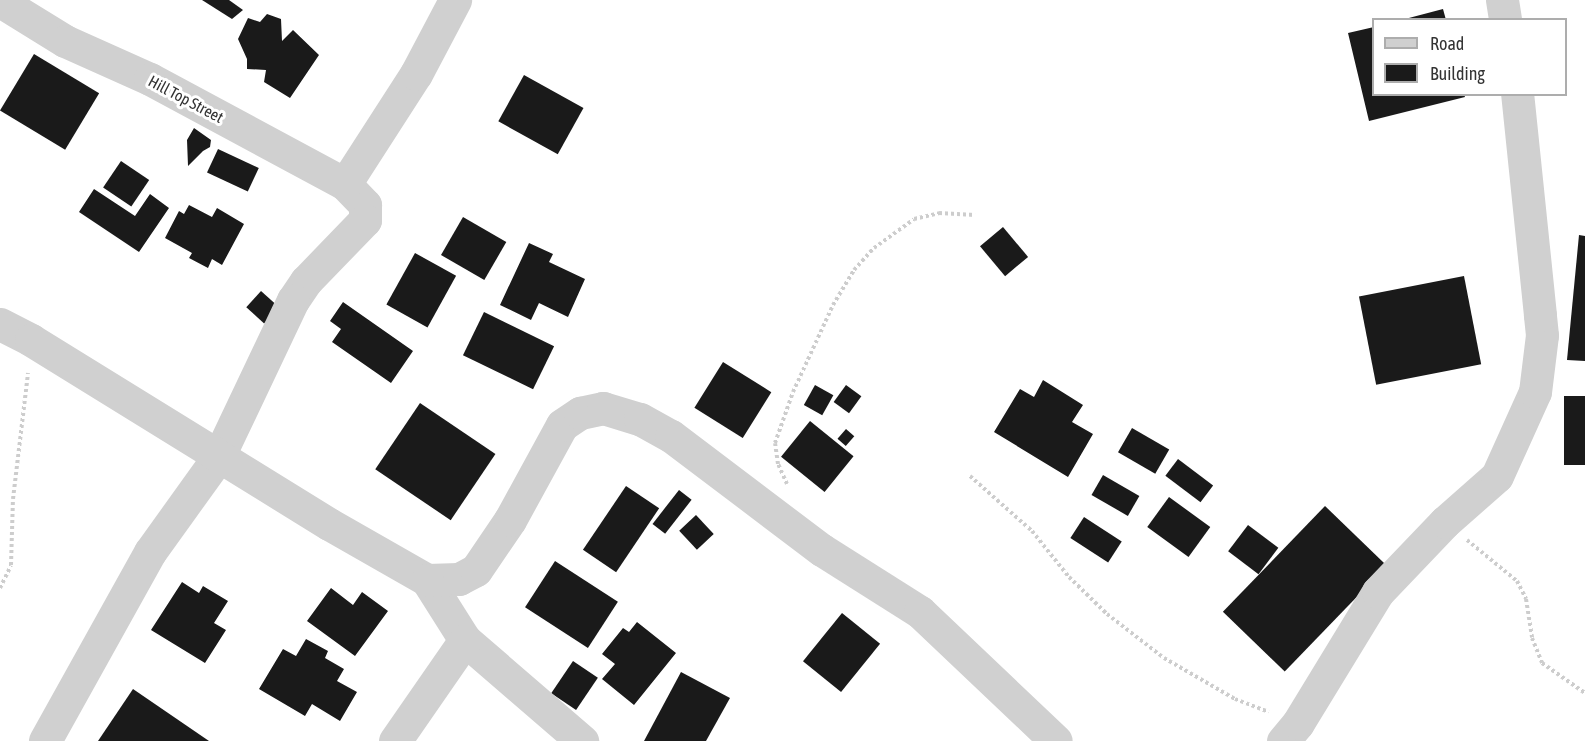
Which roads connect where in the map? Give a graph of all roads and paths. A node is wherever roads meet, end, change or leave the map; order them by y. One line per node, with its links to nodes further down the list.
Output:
1 (455, 0): 6 (street)
2 (1502, 0): 4 (street)
3 (0, 2): 6 (street, Hill Top Street)
4 (1505, 18)
5 (1517, 96): 12 (street)
6 (355, 195): 10 (street)
7 (975, 215): 13 (path)
8 (0, 324): 9 (street)
9 (30, 340): 10 (street); 15 (path)
10 (219, 456): 14 (street); 19 (street)
11 (970, 476): 18 (path)
12 (1444, 522): 17 (path); 18 (street)
13 (790, 526): 14 (street); 22 (street)
14 (427, 580): 16 (street)
15 (0, 588)
16 (465, 640): 20 (street); 21 (street)
17 (1585, 693)
18 (1291, 732)
19 (45, 741)
20 (395, 741)
21 (582, 741)
22 (1056, 741)

